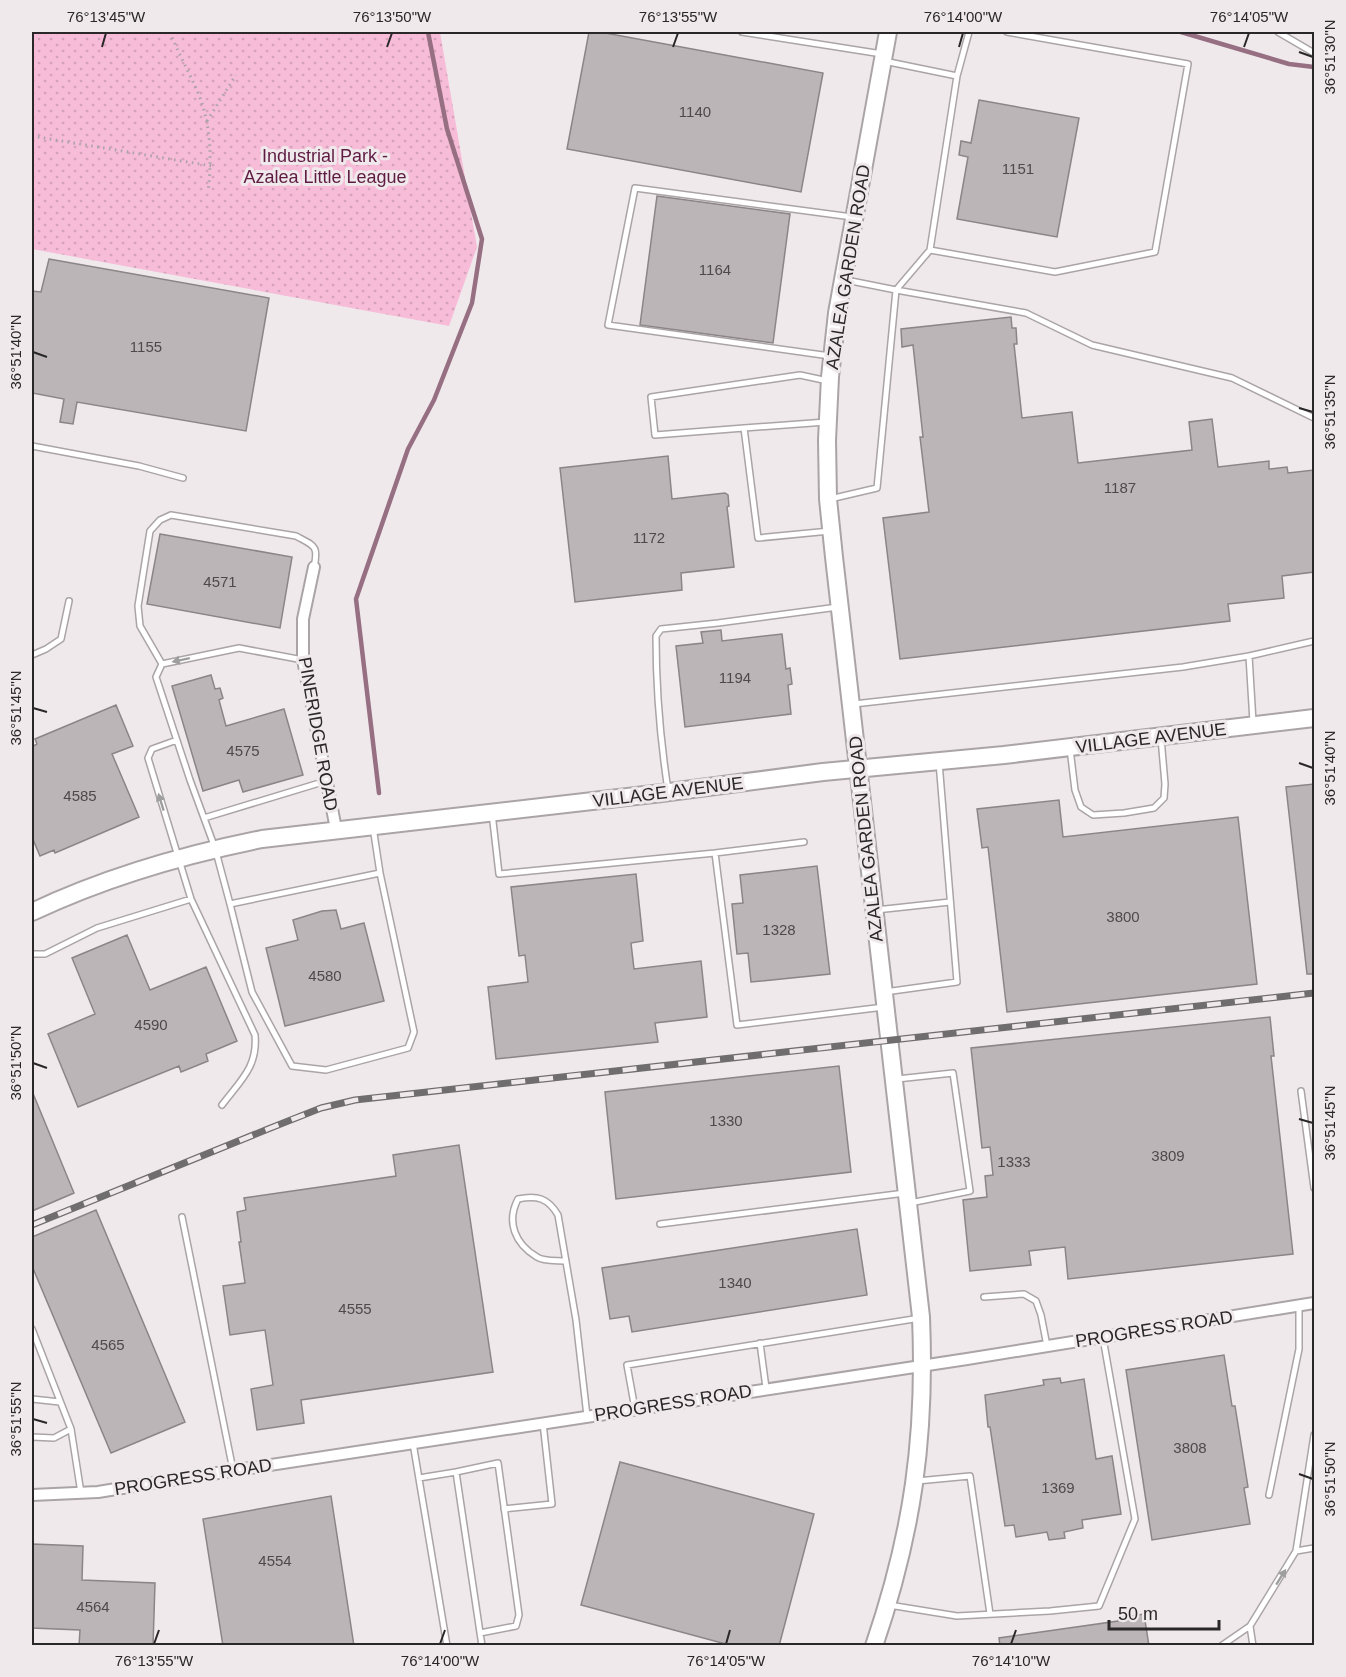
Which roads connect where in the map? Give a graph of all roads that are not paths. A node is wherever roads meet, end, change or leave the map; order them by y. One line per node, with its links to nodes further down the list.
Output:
1 (742, 32): 7 (lane)
2 (888, 32): 7 (main road, AZALEA GARDEN ROAD)
3 (969, 32): 8 (lane)
4 (1007, 32): 10 (lane)
5 (1278, 32): 6 (lane)
6 (1314, 52)
7 (883, 58): 8 (lane); 9 (main road, AZALEA GARDEN ROAD)
8 (957, 76): 10 (lane)
9 (854, 217): 11 (main road, AZALEA GARDEN ROAD); 13 (lane)
10 (930, 250): 12 (lane)
11 (843, 279): 12 (lane); 13 (main road, AZALEA GARDEN ROAD)
12 (896, 290): 15 (lane); 20 (lane)
13 (832, 356): 14 (main road, AZALEA GARDEN ROAD)
14 (830, 381): 16 (main road, AZALEA GARDEN ROAD); 17 (lane)
15 (1314, 418)
16 (827, 422): 17 (lane); 20 (main road, AZALEA GARDEN ROAD)
17 (744, 428): 21 (lane)
18 (32, 446): 19 (lane)
19 (183, 478)
20 (828, 499): 21 (main road, AZALEA GARDEN ROAD)
21 (831, 531): 24 (main road, AZALEA GARDEN ROAD)
22 (314, 567): 28 (street, PINERIDGE ROAD); 29 (lane)
23 (69, 601): 26 (lane)
24 (839, 607): 30 (main road, AZALEA GARDEN ROAD); 39 (lane)
25 (1314, 641): 27 (lane)
26 (32, 655)
27 (1249, 656): 30 (lane); 32 (lane)
28 (303, 660): 29 (lane, one-way to 29); 38 (street, PINERIDGE ROAD)
29 (162, 664): 34 (lane)
30 (851, 705): 37 (main road, AZALEA GARDEN ROAD)
31 (1314, 718): 32 (main road, VILLAGE AVENUE)
32 (1254, 726): 33 (main road, VILLAGE AVENUE)
33 (1161, 737): 35 (main road, VILLAGE AVENUE); 35 (lane)
34 (177, 740): 41 (lane); 47 (lane, one-way to 34)
35 (1070, 748): 36 (main road, VILLAGE AVENUE)
36 (939, 761): 37 (main road, VILLAGE AVENUE); 50 (lane)
37 (858, 769): 39 (main road, VILLAGE AVENUE); 52 (main road, AZALEA GARDEN ROAD)
38 (326, 781): 41 (lane); 43 (street, PINERIDGE ROAD)
39 (669, 792): 40 (main road, VILLAGE AVENUE)
40 (492, 812): 42 (main road, VILLAGE AVENUE); 46 (lane)
41 (204, 818): 45 (lane)
42 (373, 825): 43 (main road, VILLAGE AVENUE); 48 (lane)
43 (336, 829): 45 (main road, VILLAGE AVENUE)
44 (804, 842): 46 (lane)
45 (215, 848): 47 (main road, VILLAGE AVENUE); 51 (lane)
46 (715, 853): 55 (lane)
47 (178, 858): 49 (lane); 53 (main road, VILLAGE AVENUE)
48 (380, 873): 51 (lane); 51 (lane)
49 (191, 899): 54 (lane); 58 (lane)
50 (950, 902): 52 (lane); 55 (lane)
51 (230, 904)
52 (874, 910): 55 (main road, AZALEA GARDEN ROAD)
53 (32, 912)
54 (32, 954)
55 (884, 999): 56 (main road, AZALEA GARDEN ROAD)
56 (894, 1079): 60 (main road, AZALEA GARDEN ROAD); 60 (lane)
57 (1301, 1091): 59 (lane)
58 (222, 1105)
59 (1314, 1188)
60 (907, 1198): 62 (lane); 67 (main road, AZALEA GARDEN ROAD)
61 (182, 1217): 85 (lane)
62 (660, 1224)
63 (566, 1261): 63 (lane); 79 (lane)
64 (984, 1297): 71 (lane)
65 (1314, 1304): 66 (street, PROGRESS ROAD)
66 (1299, 1306): 69 (street, PROGRESS ROAD); 91 (lane)
67 (921, 1317): 70 (lane); 74 (main road, AZALEA GARDEN ROAD)
68 (32, 1329): 72 (lane)
69 (1103, 1337): 71 (street, PROGRESS ROAD); 96 (lane)
70 (760, 1343): 75 (lane); 78 (lane)
71 (1047, 1346): 74 (street, PROGRESS ROAD)
72 (40, 1349): 73 (lane); 77 (lane)
73 (32, 1352)
74 (923, 1365): 75 (street, PROGRESS ROAD); 88 (main road, AZALEA GARDEN ROAD)
75 (766, 1388): 78 (street, PROGRESS ROAD)
76 (32, 1399): 77 (lane)
77 (60, 1402): 81 (lane)
78 (634, 1409): 79 (street, PROGRESS ROAD)
79 (587, 1416): 80 (street, PROGRESS ROAD)
80 (543, 1423): 84 (street, PROGRESS ROAD); 92 (lane)
81 (71, 1429): 83 (lane); 89 (lane)
82 (1314, 1435): 94 (lane)
83 (32, 1437)
84 (413, 1443): 85 (street, PROGRESS ROAD); 87 (lane)
85 (233, 1470): 89 (street, PROGRESS ROAD)
86 (456, 1472): 87 (lane); 92 (lane); 98 (lane)
87 (419, 1478): 99 (lane)
88 (916, 1481): 95 (main road, AZALEA GARDEN ROAD); 96 (lane)
89 (81, 1493): 90 (street, PROGRESS ROAD)
90 (32, 1495)
91 (1269, 1495)
92 (504, 1509): 98 (lane)
93 (1314, 1548): 94 (lane)
94 (1296, 1551): 97 (lane, one-way to 94)
95 (888, 1605): 96 (lane); 101 (main road, AZALEA GARDEN ROAD)
96 (990, 1614)
97 (1250, 1626): 102 (lane); 103 (lane)
98 (480, 1633): 100 (lane)
99 (447, 1646)
100 (482, 1646)
101 (874, 1646)
102 (1221, 1646)
103 (1253, 1646)

